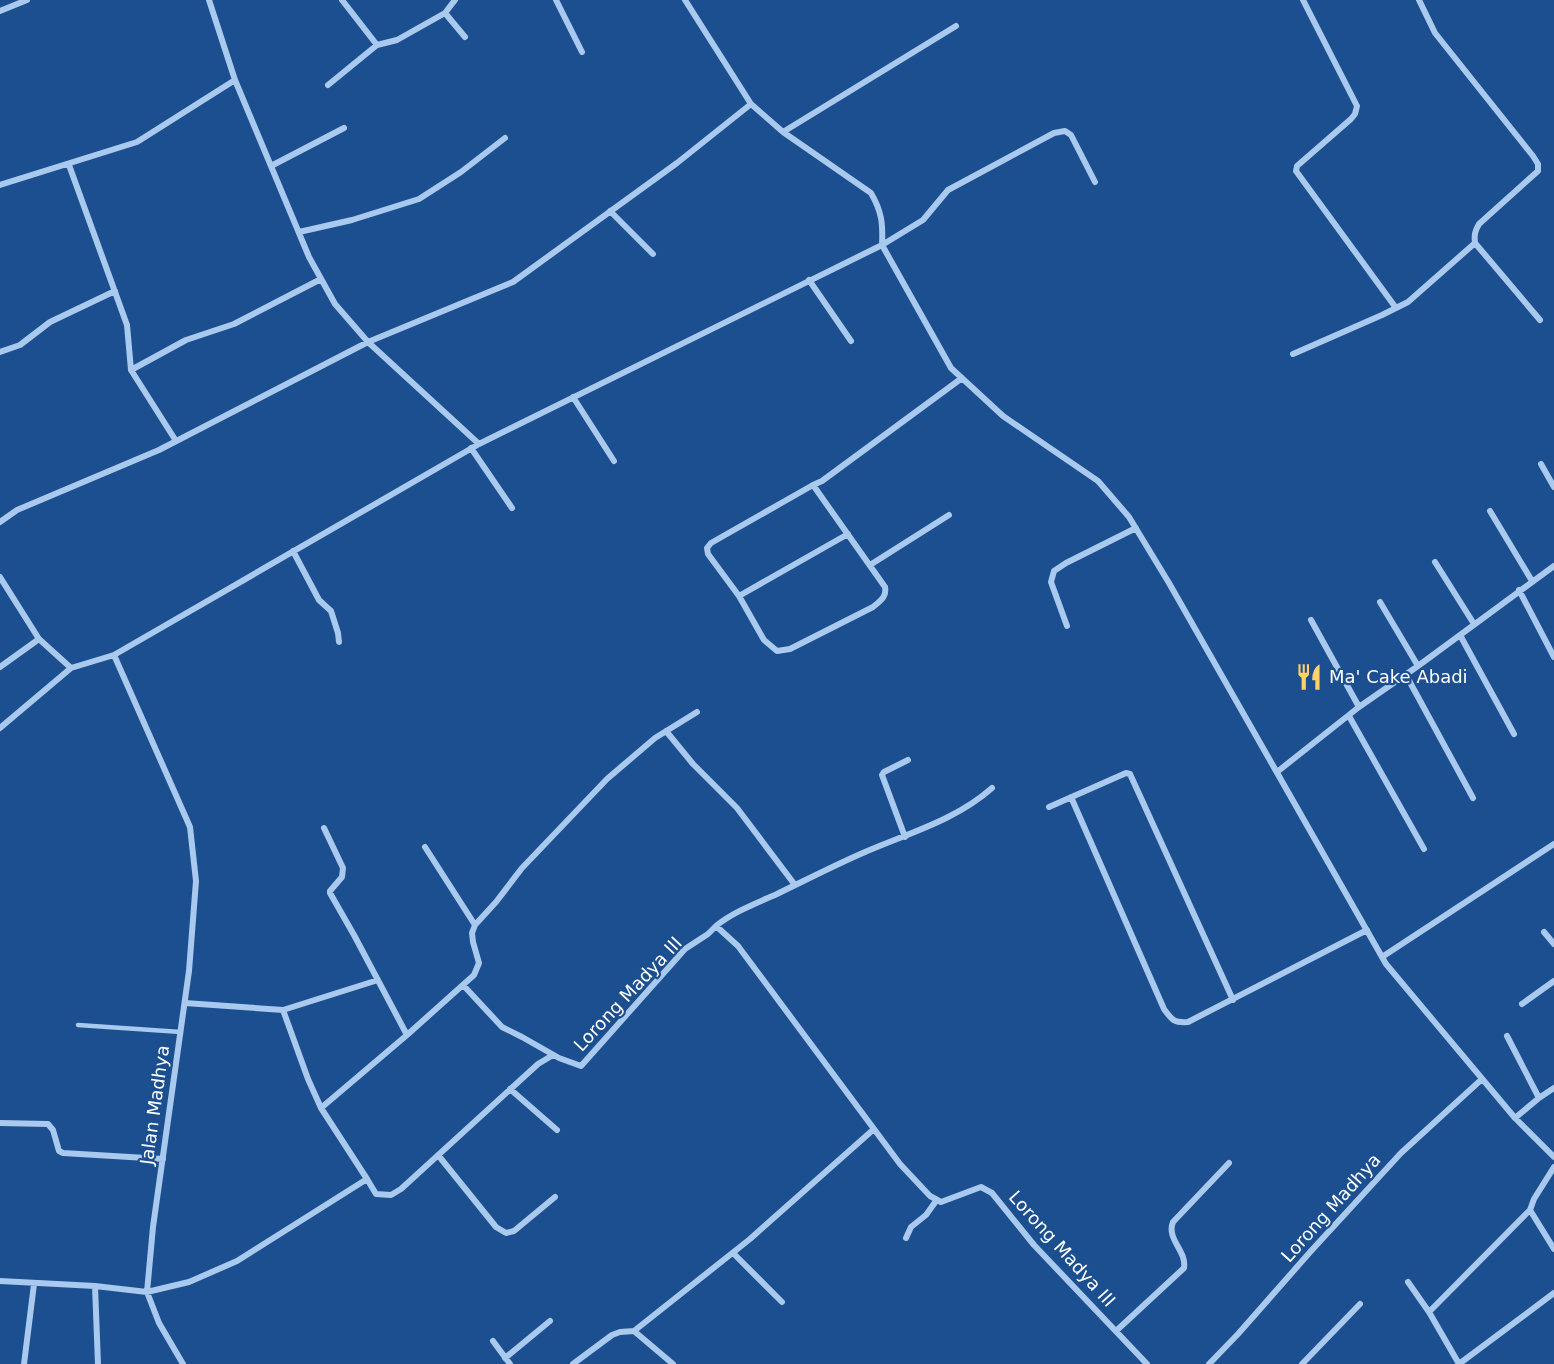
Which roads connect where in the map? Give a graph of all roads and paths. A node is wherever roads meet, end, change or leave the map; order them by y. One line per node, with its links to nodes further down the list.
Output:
1 (27, 0): 9 (street)
2 (209, 0): 15 (street)
3 (342, 0): 13 (street)
4 (455, 0): 10 (street)
5 (556, 0): 14 (street)
6 (685, 0): 17 (street)
7 (1303, 0): 33 (street)
8 (1419, 0): 27 (street)
9 (0, 10)
10 (445, 13): 12 (street); 13 (street)
11 (956, 26): 19 (street)
12 (465, 37)
13 (377, 45): 16 (street)
14 (582, 52)
15 (235, 80): 21 (street); 22 (street)
16 (328, 85)
17 (752, 104): 19 (street); 25 (street)
18 (344, 128): 22 (street)
19 (783, 132): 28 (street)
20 (505, 138): 26 (street)
21 (69, 165): 24 (street); 32 (street)
22 (271, 165): 26 (street)
23 (1095, 182): 28 (street)
24 (0, 185)
25 (610, 212): 29 (street); 36 (street)
26 (299, 231): 30 (street)
27 (1475, 243): 33 (street); 34 (street)
28 (882, 245): 31 (street); 40 (street)
29 (653, 254)
30 (321, 279): 36 (street); 39 (street)
31 (809, 280): 35 (street); 41 (street)
32 (115, 291): 37 (street); 39 (street)
33 (1396, 308): 38 (street)
34 (1540, 320)
35 (851, 341)
36 (368, 342): 42 (street); 43 (street)
37 (0, 352)
38 (1293, 354)
39 (131, 370): 42 (street)
40 (962, 378): 47 (street); 53 (street)
41 (573, 397): 43 (street); 45 (street)
42 (176, 441): 52 (street)
43 (479, 444): 44 (street)
44 (471, 448): 49 (street); 55 (street)
45 (614, 461)
46 (1541, 464): 48 (street)
47 (813, 485): 54 (street); 62 (street)
48 (1554, 487)
49 (512, 508)
50 (1490, 511): 60 (street)
51 (949, 515): 57 (street)
52 (0, 522)
53 (1136, 528): 66 (street); 83 (street)
54 (848, 534): 57 (street); 62 (street)
55 (293, 551): 69 (street); 70 (street)
56 (1435, 562): 65 (street)
57 (870, 565): 62 (street)
58 (1554, 566): 60 (street)
59 (0, 577): 68 (street)
60 (1532, 581): 61 (street)
61 (1519, 590): 65 (street); 71 (street)
62 (739, 596)
63 (1380, 602): 72 (street)
64 (1311, 620): 76 (street)
65 (1474, 624): 67 (street)
66 (1067, 626)
67 (1460, 634): 72 (street); 81 (street)
68 (39, 639): 73 (street); 74 (street)
69 (339, 642)
70 (114, 655): 74 (street); 104 (street, Jalan Madhya)
71 (1554, 657)
72 (1418, 666): 75 (street)
73 (0, 667)
74 (70, 668): 79 (street)
75 (1406, 675): 76 (street); 86 (street)
76 (1359, 707): 78 (street)
77 (697, 712): 80 (street)
78 (1348, 716): 83 (street); 92 (street)
79 (0, 728)
80 (666, 731): 93 (street); 94 (street)
81 (1514, 735)
82 (908, 760): 89 (street)
83 (1277, 772): 96 (street)
84 (992, 788): 89 (street)
85 (1071, 797): 87 (street); 103 (street); 103 (street)
86 (1473, 798)
87 (1049, 807)
88 (324, 828): 100 (street)
89 (905, 837): 93 (street)
90 (1554, 844): 99 (street)
91 (425, 847): 94 (street)
92 (1424, 849)
93 (795, 885): 95 (street)
94 (475, 924): 102 (street)
95 (716, 926): 111 (street, Lorong Madya III); 119 (street)
96 (1367, 930): 99 (street); 103 (street)
97 (1544, 932): 98 (street)
98 (1554, 944)
99 (1382, 957): 112 (street)
100 (378, 980): 106 (street); 109 (street)
101 (1554, 981): 105 (street)
102 (463, 985): 109 (street); 111 (street)
103 (1233, 999)
104 (185, 1004): 106 (street); 108 (street, Jalan Madhya)
105 (1522, 1004)
106 (283, 1010): 116 (street)
107 (78, 1024): 108 (lane)
108 (181, 1032): 123 (street, Jalan Madhya)
109 (407, 1035): 116 (street)
110 (1507, 1036): 115 (street)
111 (554, 1055): 114 (street, Lorong Madya III)
112 (1482, 1080): 117 (street); 154 (street, Lorong Madhya)
113 (1554, 1088): 115 (street)
114 (510, 1089): 120 (street); 121 (street, Lorong Madya III)
115 (1539, 1098): 117 (street)
116 (321, 1108): 126 (street)
117 (1515, 1118): 122 (street)
118 (0, 1123): 123 (street)
119 (874, 1129): 128 (street); 132 (street)
120 (557, 1130)
121 (438, 1155): 126 (street, Lorong Madya III); 127 (street)
122 (1554, 1157)
123 (163, 1159): 137 (street, Jalan Madhya)
124 (1229, 1163): 144 (street)
125 (1554, 1167): 129 (street)
126 (368, 1179): 137 (street)
127 (555, 1197)
128 (936, 1201): 130 (street); 144 (street, Lorong Madya III)
129 (1530, 1210): 131 (street); 141 (street)
130 (906, 1238)
131 (1554, 1249)
132 (733, 1253): 139 (street); 143 (street)
133 (0, 1281): 135 (street)
134 (1408, 1282): 141 (street)
135 (34, 1284): 136 (street); 147 (street)
136 (95, 1286): 137 (street); 148 (street)
137 (147, 1292): 149 (street, Jalan Madhya)
138 (1554, 1293): 141 (street)
139 (782, 1302)
140 (1360, 1305): 155 (street)
141 (1429, 1312)
142 (550, 1321): 146 (street)
143 (634, 1331): 151 (street); 152 (street)
144 (1116, 1332): 153 (street, Lorong Madya III)
145 (493, 1341): 146 (street)
146 (505, 1358): 150 (street)
147 (24, 1364)
148 (98, 1364)
149 (183, 1364)
150 (510, 1364)
151 (573, 1364)
152 (673, 1364)
153 (1147, 1364)
154 (1209, 1364)
155 (1302, 1364)

